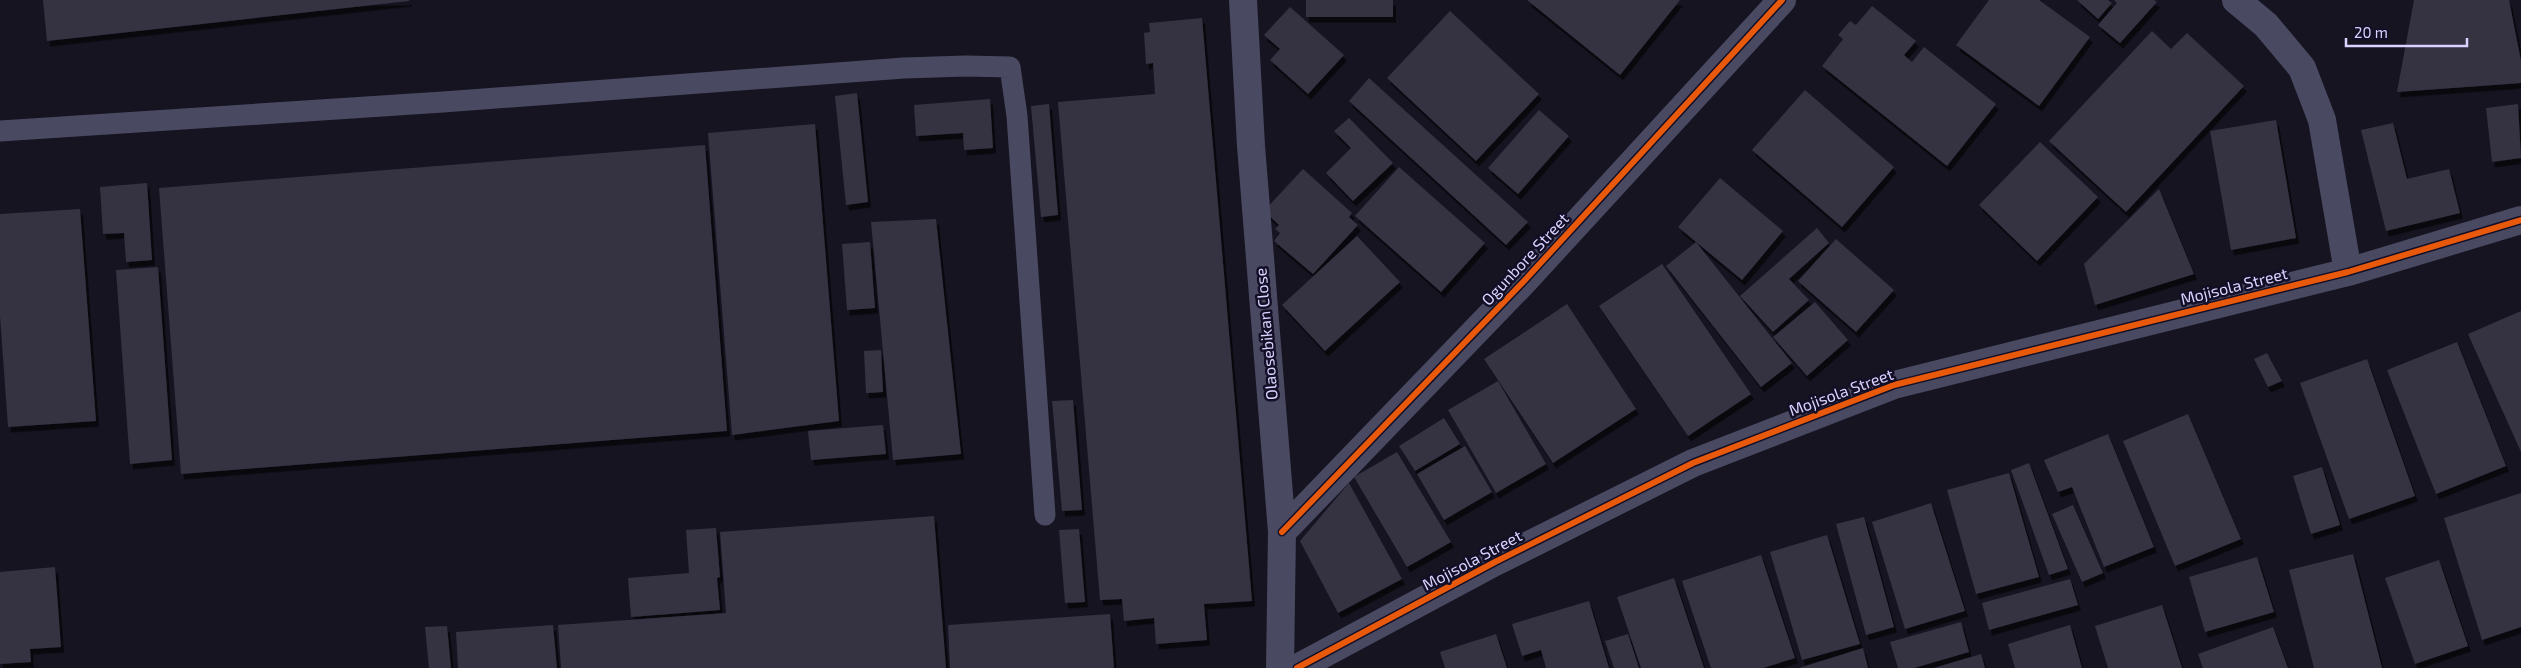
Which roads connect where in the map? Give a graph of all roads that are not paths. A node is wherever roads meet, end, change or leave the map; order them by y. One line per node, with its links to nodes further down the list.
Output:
1 (1243, 0): 8 (street, Olaosebikan Close)
2 (1782, 0): 8 (street, Ogunbore Street)
3 (2236, 0): 6 (street)
4 (0, 131): 7 (lane)
5 (2521, 220): 6 (street, Mojisola Street)
6 (2348, 272): 10 (street, Mojisola Street)
7 (1045, 515)
8 (1282, 532): 9 (street, Olaosebikan Close)
9 (1280, 668)
10 (1297, 668)

